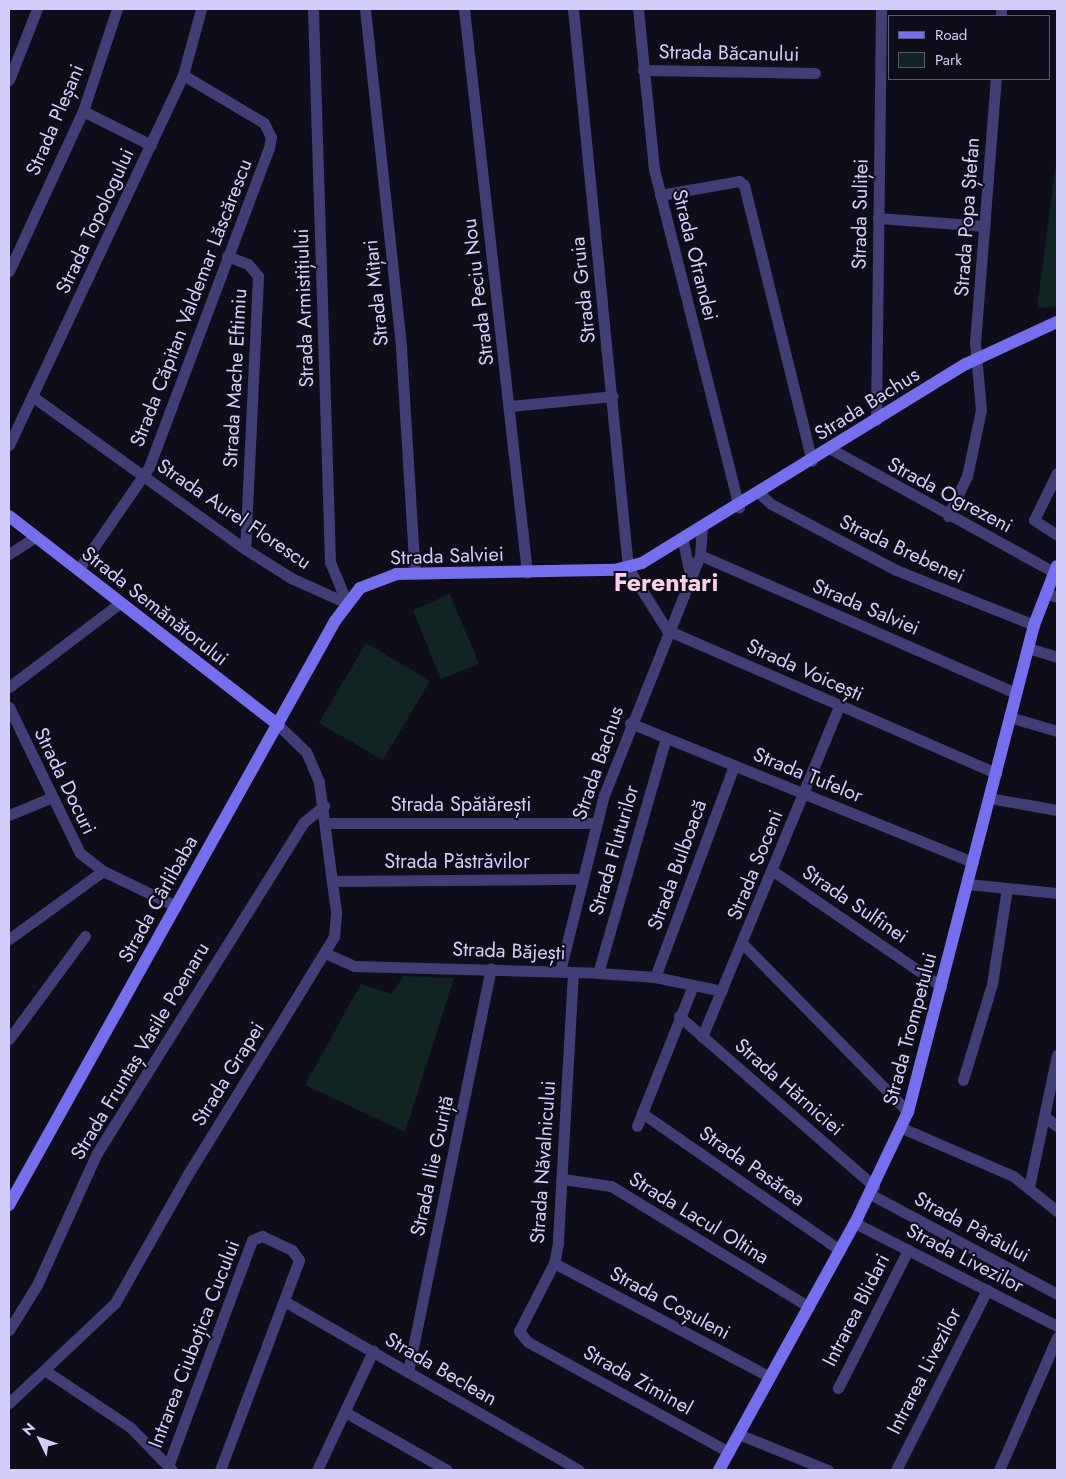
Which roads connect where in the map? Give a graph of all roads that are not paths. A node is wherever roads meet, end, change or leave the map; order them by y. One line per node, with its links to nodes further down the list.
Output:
1 (36, 9): 13 (street)
2 (117, 9): 15 (street, Strada Pleșani)
3 (202, 9): 12 (street, Strada Topologului)
4 (313, 9): 52 (street, Strada Armistițiului)
5 (365, 9): 48 (street, Strada Mițari)
6 (464, 9): 26 (street, Strada Peciu Nou)
7 (572, 9): 25 (street, Strada Gruia)
8 (638, 9): 10 (street, Strada Ofrandei)
9 (881, 9): 18 (street, Strada Suliței)
10 (643, 70): 11 (street, Strada Băcanului); 17 (street, Strada Ofrandei)
11 (814, 73)
12 (183, 75): 16 (street, Strada Topologului); 20 (street, Strada Căpitan Valdemar Lăscărescu)
13 (9, 80)
14 (996, 80): 19 (street, Strada Popa Ștefan)
15 (83, 111): 16 (street); 21 (street, Strada Pleșani)
16 (151, 145): 24 (street, Strada Topologului)
17 (660, 195): 30 (street); 34 (street, Strada Ofrandei)
18 (878, 218): 19 (street); 27 (street, Strada Suliței)
19 (985, 226): 23 (street, Strada Popa Ștefan)
20 (227, 256): 32 (street, Strada Căpitan Valdemar Lăscărescu); 41 (street, Strada Mache Eftimiu)
21 (9, 271)
22 (1057, 322): 23 (street, Strada Bachus)
23 (977, 358): 27 (street, Strada Bachus); 36 (street, Strada Popa Ștefan)
24 (32, 396): 28 (street, Strada Topologului); 32 (street, Strada Aurel Florescu)
25 (613, 396): 26 (street); 44 (street, Strada Gruia)
26 (510, 406): 47 (street, Strada Peciu Nou)
27 (876, 420): 29 (street, Strada Bachus)
28 (9, 444)
29 (831, 449): 30 (street, Strada Bachus); 36 (street, Strada Ogrezeni)
30 (812, 461): 33 (street, Strada Bachus)
31 (1057, 473): 38 (street)
32 (144, 476): 41 (street, Strada Aurel Florescu); 46 (street, Strada Căpitan Valdemar Lăscărescu)
33 (760, 494): 34 (street, Strada Bachus); 53 (street, Strada Brebenei)
34 (739, 507): 37 (street, Strada Bachus)
35 (9, 516): 39 (street, Strada Semănătorului)
36 (948, 516): 45 (street, Strada Ogrezeni)
37 (702, 530): 40 (street, Strada Bachus); 43 (street, Strada Bachus)
38 (1057, 535)
39 (35, 537): 42 (street); 46 (street, Strada Semănătorului)
40 (683, 541): 44 (street, Strada Bachus); 49 (street)
41 (245, 549): 52 (street, Strada Aurel Florescu)
42 (9, 554)
43 (700, 555): 49 (street, Strada Bachus); 58 (street, Strada Salviei)
44 (628, 568): 47 (street, Strada Salviei); 54 (street)
45 (1056, 569): 50 (street, Strada Trompetului)
46 (78, 570): 51 (street, Strada Semănătorului)
47 (527, 572): 48 (street, Strada Salviei)
48 (415, 574): 52 (street, Strada Salviei)
49 (690, 574): 54 (street, Strada Bachus)
50 (1051, 595): 53 (street, Strada Trompetului)
51 (120, 603): 57 (street); 63 (street, Strada Semănătorului)
52 (344, 607): 63 (street, Strada Cârlibaba)
53 (1034, 625): 55 (street, Strada Trompetului)
54 (667, 630): 59 (street, Strada Voicești); 62 (street, Strada Bachus)
55 (1028, 648): 56 (street); 58 (street, Strada Trompetului)
56 (1057, 657)
57 (9, 687)
58 (1016, 693): 61 (street, Strada Trompetului)
59 (838, 706): 67 (street, Strada Voicești); 68 (street, Strada Soceni)
60 (9, 707): 69 (street, Strada Docuri)
61 (1010, 717): 64 (street); 67 (street, Strada Trompetului)
62 (630, 723): 65 (street, Strada Tufelor); 75 (street, Strada Bachus)
63 (278, 725): 71 (street, Strada Grapei); 84 (street, Strada Cârlibaba)
64 (1057, 731)
65 (666, 738): 66 (street, Strada Tufelor); 92 (street, Strada Fluturilor)
66 (734, 766): 68 (street, Strada Tufelor); 93 (street, Strada Bulboacă)
67 (996, 773): 70 (street, Strada Trompetului)
68 (803, 794): 76 (street, Strada Tufelor); 78 (street, Strada Soceni)
69 (50, 798): 73 (street); 77 (street, Strada Docuri)
70 (989, 798): 72 (street); 76 (street, Strada Trompetului)
71 (324, 806): 74 (street, Strada Grapei); 122 (street, Strada Fruntaș Vasile Poenaru)
72 (1057, 810)
73 (9, 814)
74 (326, 823): 75 (street, Strada Spătărești); 80 (street, Strada Grapei)
75 (596, 824): 79 (street, Strada Bachus)
76 (973, 862): 81 (street, Strada Trompetului)
77 (103, 871): 84 (street, Strada Docuri); 86 (street)
78 (773, 871): 87 (street, Strada Soceni); 94 (street, Strada Sulfinei)
79 (582, 879): 80 (street, Strada Păstrăvilor); 90 (street, Strada Bachus)
80 (332, 881): 88 (street, Strada Grapei)
81 (967, 884): 82 (street); 94 (street, Strada Trompetului)
82 (1007, 888): 83 (street); 101 (street)
83 (1057, 893)
84 (176, 906): 111 (street, Strada Cârlibaba)
85 (85, 936): 99 (street)
86 (9, 939)
87 (743, 944): 96 (street, Strada Soceni); 102 (street)
88 (326, 953): 89 (street, Strada Băjești); 126 (street, Strada Grapei)
89 (492, 968): 90 (street, Strada Băjești); 127 (street, Strada Ilie Guriță)
90 (560, 971): 91 (street, Strada Băjești)
91 (574, 972): 92 (street, Strada Băjești); 108 (street, Strada Năvalnicului)
92 (598, 973): 93 (street, Strada Băjești)
93 (655, 977): 95 (street, Strada Băjești)
94 (941, 986): 102 (street, Strada Trompetului)
95 (692, 988): 96 (street); 97 (street)
96 (722, 991): 98 (street, Strada Soceni)
97 (679, 1016): 98 (street, Strada Hărniciei); 103 (street)
98 (702, 1037): 110 (street, Strada Hărniciei)
99 (9, 1039)
100 (1057, 1055): 104 (street)
101 (963, 1080)
102 (908, 1112): 107 (street, Strada Trompetului)
103 (642, 1113): 105 (street); 114 (street, Strada Pasărea)
104 (1045, 1117): 106 (street); 109 (street)
105 (637, 1126)
106 (1057, 1126)
107 (902, 1128): 109 (street); 110 (street, Strada Trompetului)
108 (563, 1179): 116 (street, Strada Năvalnicului); 120 (street, Strada Lacul Oltina)
109 (1029, 1187): 112 (street)
110 (872, 1190): 113 (street, Strada Trompetului); 118 (street, Strada Pârâului)
111 (9, 1205)
112 (1057, 1211)
113 (855, 1223): 114 (street, Strada Trompetului); 115 (street, Strada Livezilor)
114 (840, 1250): 120 (street, Strada Trompetului)
115 (908, 1250): 117 (street, Strada Livezilor); 129 (street, Intrarea Blidari)
116 (554, 1263): 124 (street, Strada Năvalnicului); 128 (street, Strada Coșuleni)
117 (987, 1290): 121 (street, Strada Livezilor); 141 (street, Intrarea Livezilor)
118 (1057, 1294)
119 (284, 1301): 125 (street, Strada Beclean); 134 (street, Intrarea Ciuboțica Cucului); 135 (street)
120 (809, 1307): 128 (street, Strada Trompetului)
121 (1057, 1326)
122 (9, 1330)
123 (1057, 1337): 142 (street)
124 (528, 1342): 133 (street, Strada Ziminel)
125 (373, 1352): 127 (street, Strada Beclean); 131 (street)
126 (46, 1371): 130 (street, Strada Grapei); 134 (street)
127 (408, 1372): 138 (street, Strada Beclean)
128 (770, 1377): 132 (street, Strada Trompetului)
129 (838, 1388)
130 (9, 1403)
131 (344, 1412): 136 (street); 137 (street)
132 (738, 1434): 133 (street, Strada Trompetului); 140 (street)
133 (729, 1452): 139 (street, Strada Trompetului)
134 (170, 1468)
135 (220, 1470)
136 (316, 1470)
137 (447, 1470)
138 (579, 1470)
139 (719, 1470)
140 (828, 1470)
141 (896, 1470)
142 (999, 1470)

